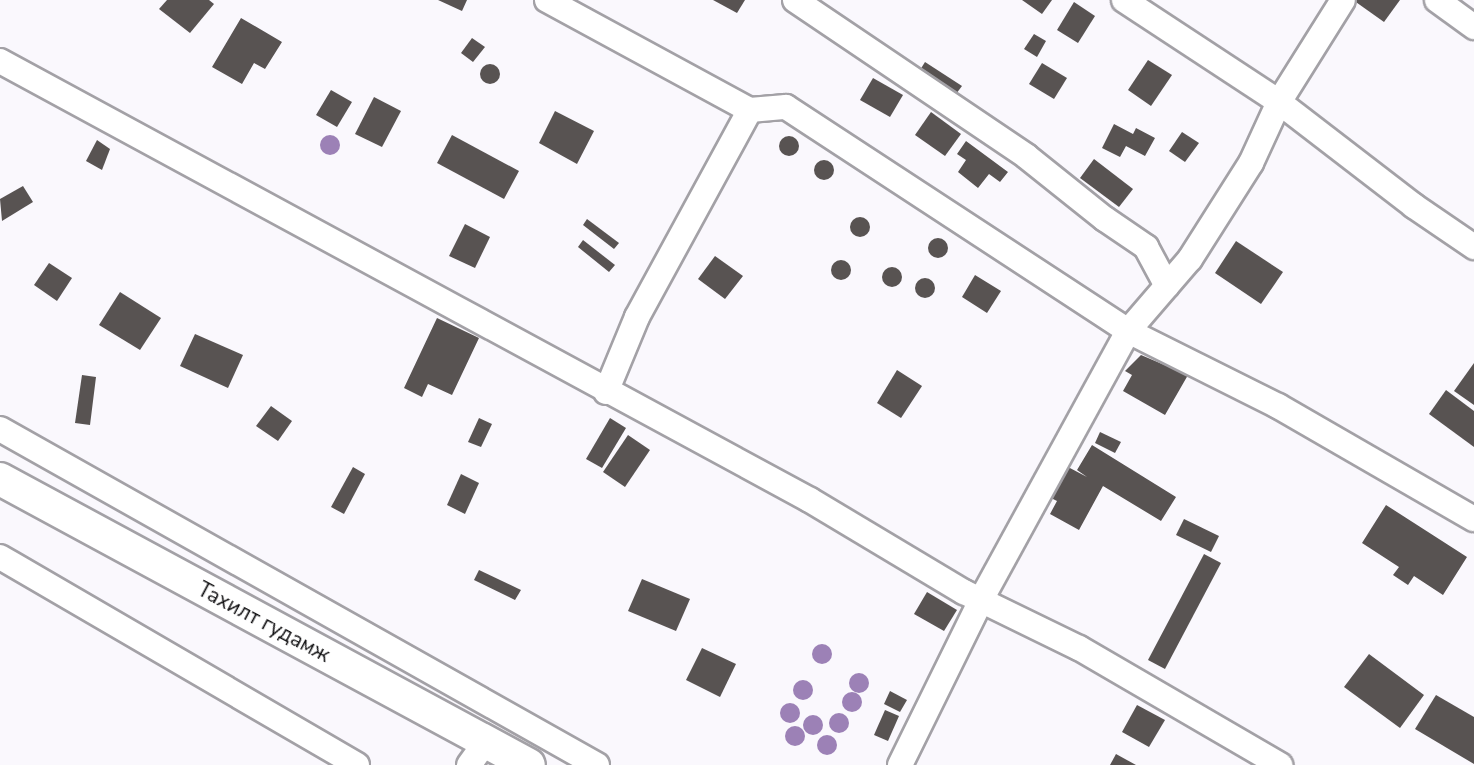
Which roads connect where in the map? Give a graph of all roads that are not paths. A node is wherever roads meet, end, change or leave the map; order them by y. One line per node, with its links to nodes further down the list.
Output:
1 (547, 0): 9 (street)
2 (795, 0): 11 (street)
3 (1124, 0): 8 (street)
4 (1343, 0): 8 (street)
5 (1437, 0): 6 (street)
6 (1474, 27)
7 (0, 61): 13 (street)
8 (1279, 102): 10 (street); 11 (street)
9 (750, 110): 12 (street); 13 (street)
10 (1474, 247)
11 (1167, 286): 12 (street)
12 (1128, 331): 16 (street); 18 (street)
13 (606, 391): 18 (street)
14 (0, 429): 22 (street)
15 (0, 479): 19 (main road, Тахилт гудамж)
16 (1474, 519)
17 (0, 557): 20 (street)
18 (982, 598): 23 (street); 24 (street)
19 (478, 753): 21 (main road, Тахилт гудамж)
20 (357, 765)
21 (529, 765)
22 (597, 765)
23 (900, 765)
24 (1280, 765)

